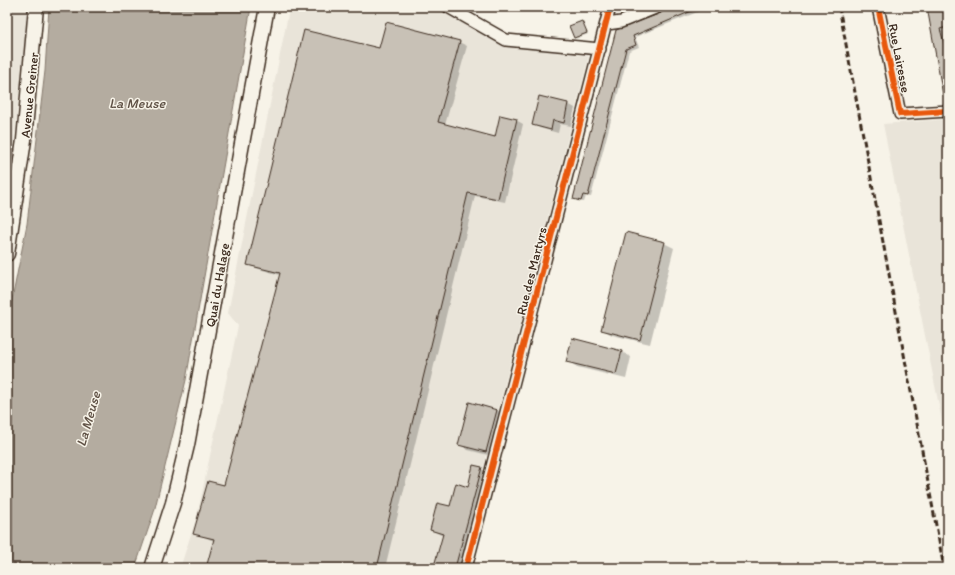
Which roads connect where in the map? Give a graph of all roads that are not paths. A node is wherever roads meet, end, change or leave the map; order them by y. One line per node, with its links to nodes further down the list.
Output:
1 (36, 7): 10 (main road, Avenue Greiner)
2 (267, 7): 11 (main road, Quai du Halage)
3 (448, 7): 8 (street)
4 (610, 7): 7 (street, Rue des Martyrs)
5 (658, 7): 7 (street)
6 (878, 7): 9 (street, Rue Lairesse)
7 (606, 24): 8 (street, Rue des Martyrs)
8 (600, 49): 12 (street, Rue des Martyrs)
9 (948, 111)
10 (7, 254)
11 (154, 564)
12 (466, 568)

